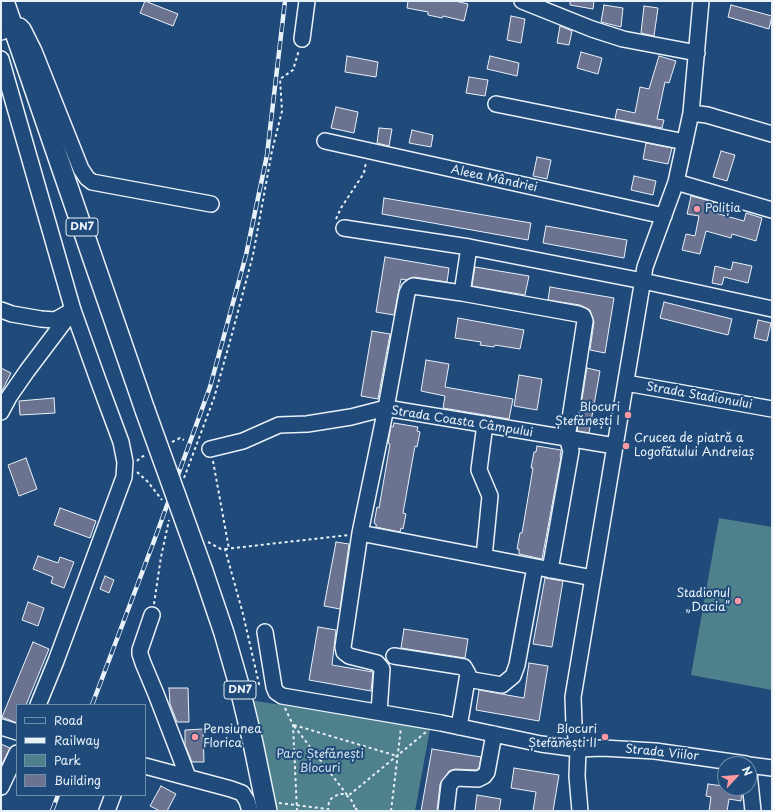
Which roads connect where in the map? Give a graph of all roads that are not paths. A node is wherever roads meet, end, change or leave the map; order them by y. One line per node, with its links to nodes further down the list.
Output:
1 (4, 1): 5 (main road, DN7)
2 (307, 1): 6 (street)
3 (522, 1): 7 (street)
4 (701, 1): 7 (street)
5 (4, 32): 15 (street); 59 (main road, DN7, bridge)
6 (302, 39)
7 (696, 53): 10 (street)
8 (1, 59): 24 (street)
9 (496, 104): 13 (street)
10 (691, 112): 11 (street); 13 (street)
11 (772, 134)
12 (325, 141): 17 (street, Aleea Mândriei)
13 (685, 142): 14 (street)
14 (676, 182): 16 (street); 17 (street)
15 (211, 204)
16 (772, 210)
17 (664, 216): 20 (street)
18 (344, 228): 19 (street)
19 (469, 247): 20 (street); 21 (street)
20 (643, 281): 22 (street); 25 (street)
21 (462, 293): 26 (street); 30 (street)
22 (772, 309)
23 (1, 310): 24 (street)
24 (73, 310): 28 (street); 42 (street)
25 (626, 383): 27 (street, Strada Stadionului); 31 (street)
26 (386, 408): 29 (street, Strada Coasta Câmpului); 32 (street); 33 (street, Strada Coasta Câmpului)
27 (772, 409)
28 (1, 412)
29 (485, 424): 30 (street, Strada Coasta Câmpului); 34 (street)
30 (567, 438): 31 (street, Strada Coasta Câmpului); 36 (street)
31 (615, 446): 37 (street)
32 (210, 449)
33 (360, 533): 34 (street); 43 (street, Strada Coasta Câmpului)
34 (484, 557): 35 (street)
35 (535, 567): 36 (street); 41 (street)
36 (550, 570): 37 (street)
37 (593, 578): 48 (street)
38 (152, 615): 55 (street)
39 (265, 632): 43 (street)
40 (394, 656): 41 (street)
41 (467, 679): 45 (street)
42 (38, 704)
43 (378, 712): 45 (street)
44 (1, 727): 46 (street)
45 (459, 727): 47 (street)
46 (16, 732)
47 (494, 734): 48 (street); 61 (street)
48 (578, 749): 50 (street, Strada Viilor); 54 (street)
49 (16, 755): 56 (street)
50 (717, 760)
51 (757, 765): 53 (street)
52 (146, 766): 55 (street)
53 (772, 768)
54 (578, 776): 62 (street); 63 (street)
55 (188, 777): 59 (street)
56 (1, 787)
57 (113, 796): 60 (street)
58 (751, 796): 64 (street)
59 (261, 808)
60 (107, 811)
61 (446, 811)
62 (570, 811)
63 (580, 811)
64 (753, 811)

